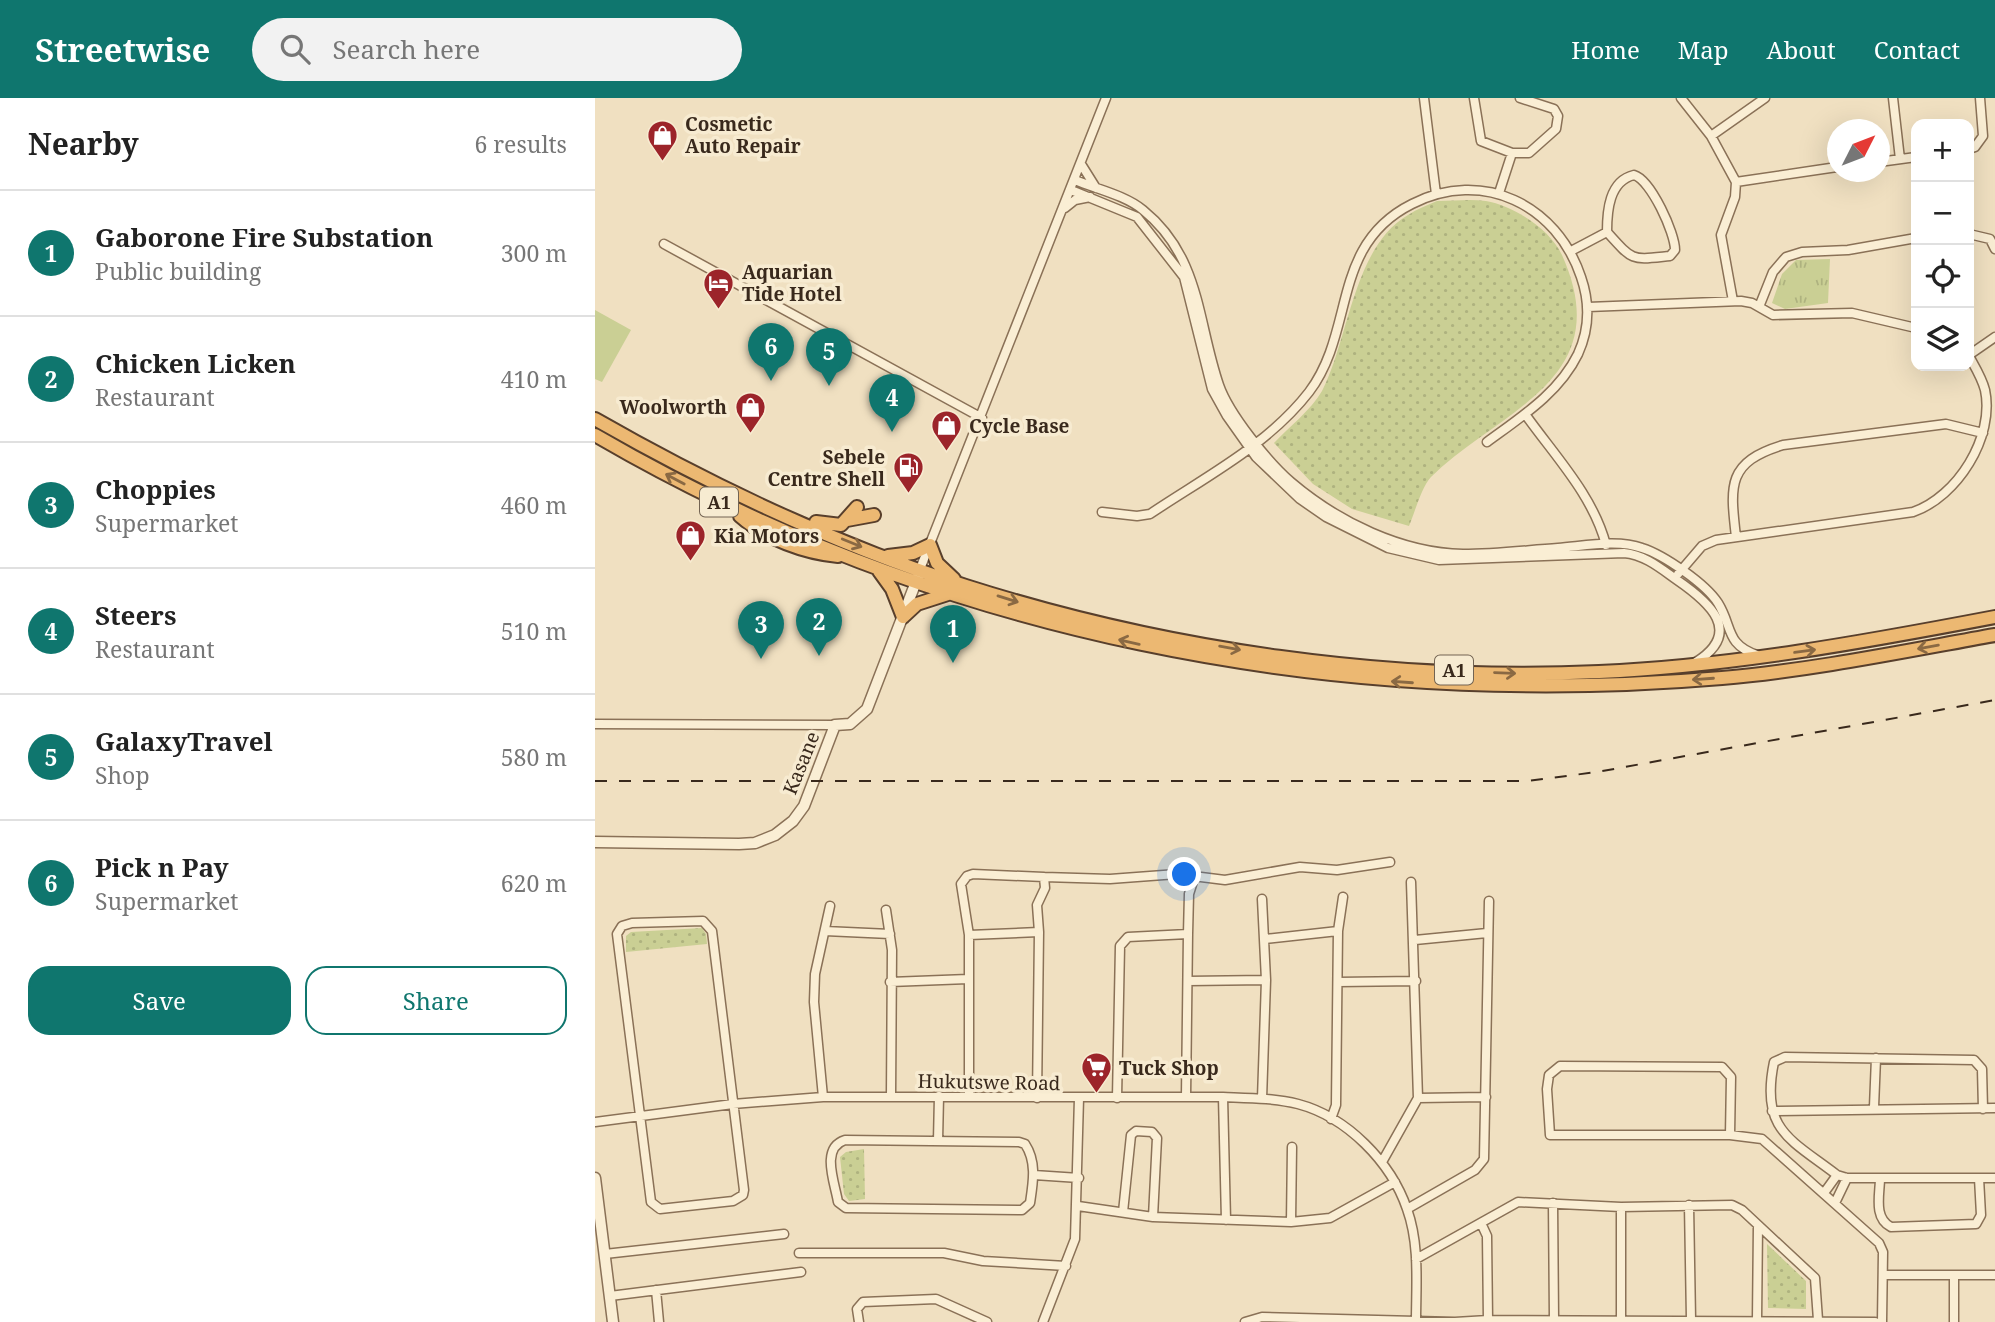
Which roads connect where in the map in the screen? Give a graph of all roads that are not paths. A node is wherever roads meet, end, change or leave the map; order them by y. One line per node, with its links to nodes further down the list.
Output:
1 (1106, 98): 15 (street)
2 (1423, 98): 22 (street)
3 (1474, 98): 11 (street)
4 (1520, 98): 11 (street)
5 (1681, 98): 9 (street)
6 (1765, 98): 9 (street)
7 (1893, 98): 13 (street)
8 (1980, 98): 10 (street)
9 (1711, 136): 18 (street)
10 (1974, 148)
11 (1512, 153): 20 (street)
12 (1911, 158): 13 (street)
13 (1900, 159): 14 (street)
14 (1890, 160)
15 (1081, 164): 17 (street); 21 (street)
16 (1827, 168): 18 (street)
17 (1075, 180): 19 (street); 21 (street)
18 (1736, 182): 30 (street)
19 (1071, 190): 21 (street); 23 (street)
20 (1499, 193): 22 (street); 29 (street)
21 (1096, 194): 23 (street); 43 (street); 44 (street)
22 (1436, 194): 43 (street)
23 (1063, 210): 38 (street)
24 (1608, 232): 24 (street); 29 (street)
25 (1974, 235): 28 (street)
26 (1911, 239): 32 (street)
27 (664, 244): 38 (street)
28 (1995, 249)
29 (1571, 251): 31 (street)
30 (1733, 301): 31 (street); 32 (street)
31 (1588, 307): 37 (street)
32 (1759, 307): 33 (street)
33 (1911, 327)
34 (1995, 337): 35 (street)
35 (1974, 352)
36 (1974, 366): 40 (street)
37 (1525, 414): 42 (street); 52 (street)
38 (982, 418): 51 (street)
39 (595, 419): 46 (highway, A1)
40 (1983, 433): 50 (street); 50 (street)
41 (595, 435): 54 (highway, A1, one-way to 41)
42 (1487, 442)
43 (1258, 443): 44 (street); 52 (street)
44 (1249, 449): 47 (street); 56 (street)
45 (857, 507): 49 (highway)
46 (772, 511): 49 (highway); 53 (highway, A1, one-way to 53)
47 (1102, 513)
48 (874, 515): 49 (highway)
49 (847, 520)
50 (1736, 537): 56 (street)
51 (930, 545): 53 (highway); 55 (street); 58 (highway)
52 (1606, 545): 56 (street)
53 (887, 556): 55 (highway, A1)
54 (878, 569): 57 (highway, A1); 60 (highway)
55 (920, 569): 57 (street, Kasane); 58 (highway, A1)
56 (1677, 574): 63 (street); 64 (street)
57 (915, 584): 59 (highway, A1); 60 (street, Kasane)
58 (963, 585): 64 (highway, A1, one-way to 64)
59 (948, 594): 60 (highway); 62 (highway, A1, one-way to 59)
60 (903, 617): 66 (street, Kasane)
61 (1995, 617): 63 (highway, A1, one-way to 61)
62 (1995, 635)
63 (1763, 657): 64 (highway, A1)
64 (1690, 666)
65 (595, 724): 66 (street)
66 (835, 724): 67 (street, Kasane)
67 (595, 842)
68 (1390, 862): 69 (street)
69 (1195, 875): 70 (street); 82 (street)
70 (1044, 877): 79 (street); 83 (street)
71 (1411, 882): 85 (street)
72 (1343, 897): 78 (street)
73 (1262, 899): 84 (street)
74 (1489, 901): 80 (street)
75 (830, 906): 77 (street)
76 (886, 910): 81 (street)
77 (825, 931): 81 (street); 95 (street)
78 (1338, 931): 84 (street); 91 (street)
79 (1039, 932): 83 (street); 100 (street)
80 (1487, 933): 85 (street); 99 (street)
81 (890, 934): 90 (street)
82 (1188, 934): 88 (street); 102 (street)
83 (969, 935): 86 (street)
84 (1265, 939): 87 (street)
85 (1415, 940): 89 (street)
86 (968, 979): 90 (street); 94 (street)
87 (1266, 980): 88 (street); 103 (street)
88 (1188, 981): 97 (street)
89 (1416, 981): 91 (street); 104 (street)
90 (890, 982): 96 (street)
91 (1338, 982): 111 (street)
92 (1876, 1058): 106 (street); 108 (street); 109 (street)
93 (939, 1096): 94 (street, Hukutswe Road); 96 (street, Hukutswe Road); 114 (street)
94 (969, 1096): 100 (street, Hukutswe Road)
95 (823, 1097): 96 (street, Hukutswe Road); 105 (street, Hukutswe Road)
96 (891, 1097)
97 (1186, 1097): 98 (street, Hukutswe Road); 102 (street, Hukutswe Road)
98 (1223, 1097): 103 (street, Hukutswe Road); 136 (street)
99 (1486, 1097): 104 (street); 133 (street)
100 (1037, 1098): 101 (street, Hukutswe Road)
101 (1079, 1098): 102 (street, Hukutswe Road); 120 (street)
102 (1117, 1098)
103 (1262, 1098): 111 (street, Hukutswe Road)
104 (1418, 1098): 116 (street)
105 (733, 1104): 110 (street, Hukutswe Road); 110 (street); 110 (street)
106 (1874, 1107): 108 (street); 109 (street)
107 (1995, 1108): 108 (street)
108 (1983, 1109)
109 (1772, 1111): 118 (street)
110 (639, 1117): 112 (street, Hukutswe Road)
111 (1331, 1119): 116 (street, Hukutswe Road)
112 (595, 1122)
113 (1730, 1135): 113 (street); 127 (street)
114 (938, 1141): 117 (street); 117 (street)
115 (1292, 1147): 137 (street)
116 (1382, 1162): 125 (street, Hukutswe Road)
117 (1034, 1175): 120 (street)
118 (1837, 1175): 121 (street); 127 (street)
119 (595, 1178): 126 (street)
120 (1079, 1178): 131 (street)
121 (1847, 1178): 122 (street); 129 (street)
122 (1880, 1178): 123 (street); 123 (street)
123 (1979, 1178): 124 (street)
124 (1995, 1178)
125 (1395, 1182): 133 (street, Hukutswe Road); 137 (street)
126 (596, 1190): 141 (street)
127 (1824, 1193): 129 (street)
128 (1553, 1203): 132 (street); 138 (street); 154 (street)
129 (1835, 1203): 148 (street)
130 (1689, 1205): 132 (street); 139 (street); 155 (street)
131 (1078, 1206): 134 (street); 144 (street)
132 (1621, 1207): 153 (street)
133 (1407, 1209): 143 (street, Hukutswe Road)
134 (1123, 1212): 135 (street); 135 (street)
135 (1153, 1217): 136 (street)
136 (1226, 1220): 137 (street)
137 (1291, 1223)
138 (1481, 1223): 143 (street); 157 (street)
139 (1758, 1225): 158 (street); 159 (street)
140 (785, 1234): 141 (street)
141 (605, 1254): 146 (street)
142 (799, 1254): 144 (street)
143 (1416, 1259): 156 (street, Hukutswe Road)
144 (1066, 1266): 164 (street)
145 (595, 1269): 146 (street)
146 (607, 1269): 152 (street)
147 (801, 1272): 151 (street)
148 (1883, 1275): 149 (street); 167 (street)
149 (1954, 1275): 150 (street); 168 (street)
150 (1995, 1275)
151 (656, 1290): 152 (street); 161 (street)
152 (610, 1296): 160 (street)
153 (1621, 1318): 154 (street); 155 (street)
154 (1554, 1319): 157 (street)
155 (1691, 1319): 158 (street)
156 (1416, 1320): 157 (street); 165 (street)
157 (1488, 1320)
158 (1757, 1320): 159 (street)
159 (1818, 1320): 166 (street)
160 (613, 1322)
161 (659, 1322)
162 (859, 1322): 163 (street)
163 (987, 1322)
164 (1043, 1322)
165 (1245, 1322)
166 (1875, 1322)
167 (1882, 1322)
168 (1954, 1322)

